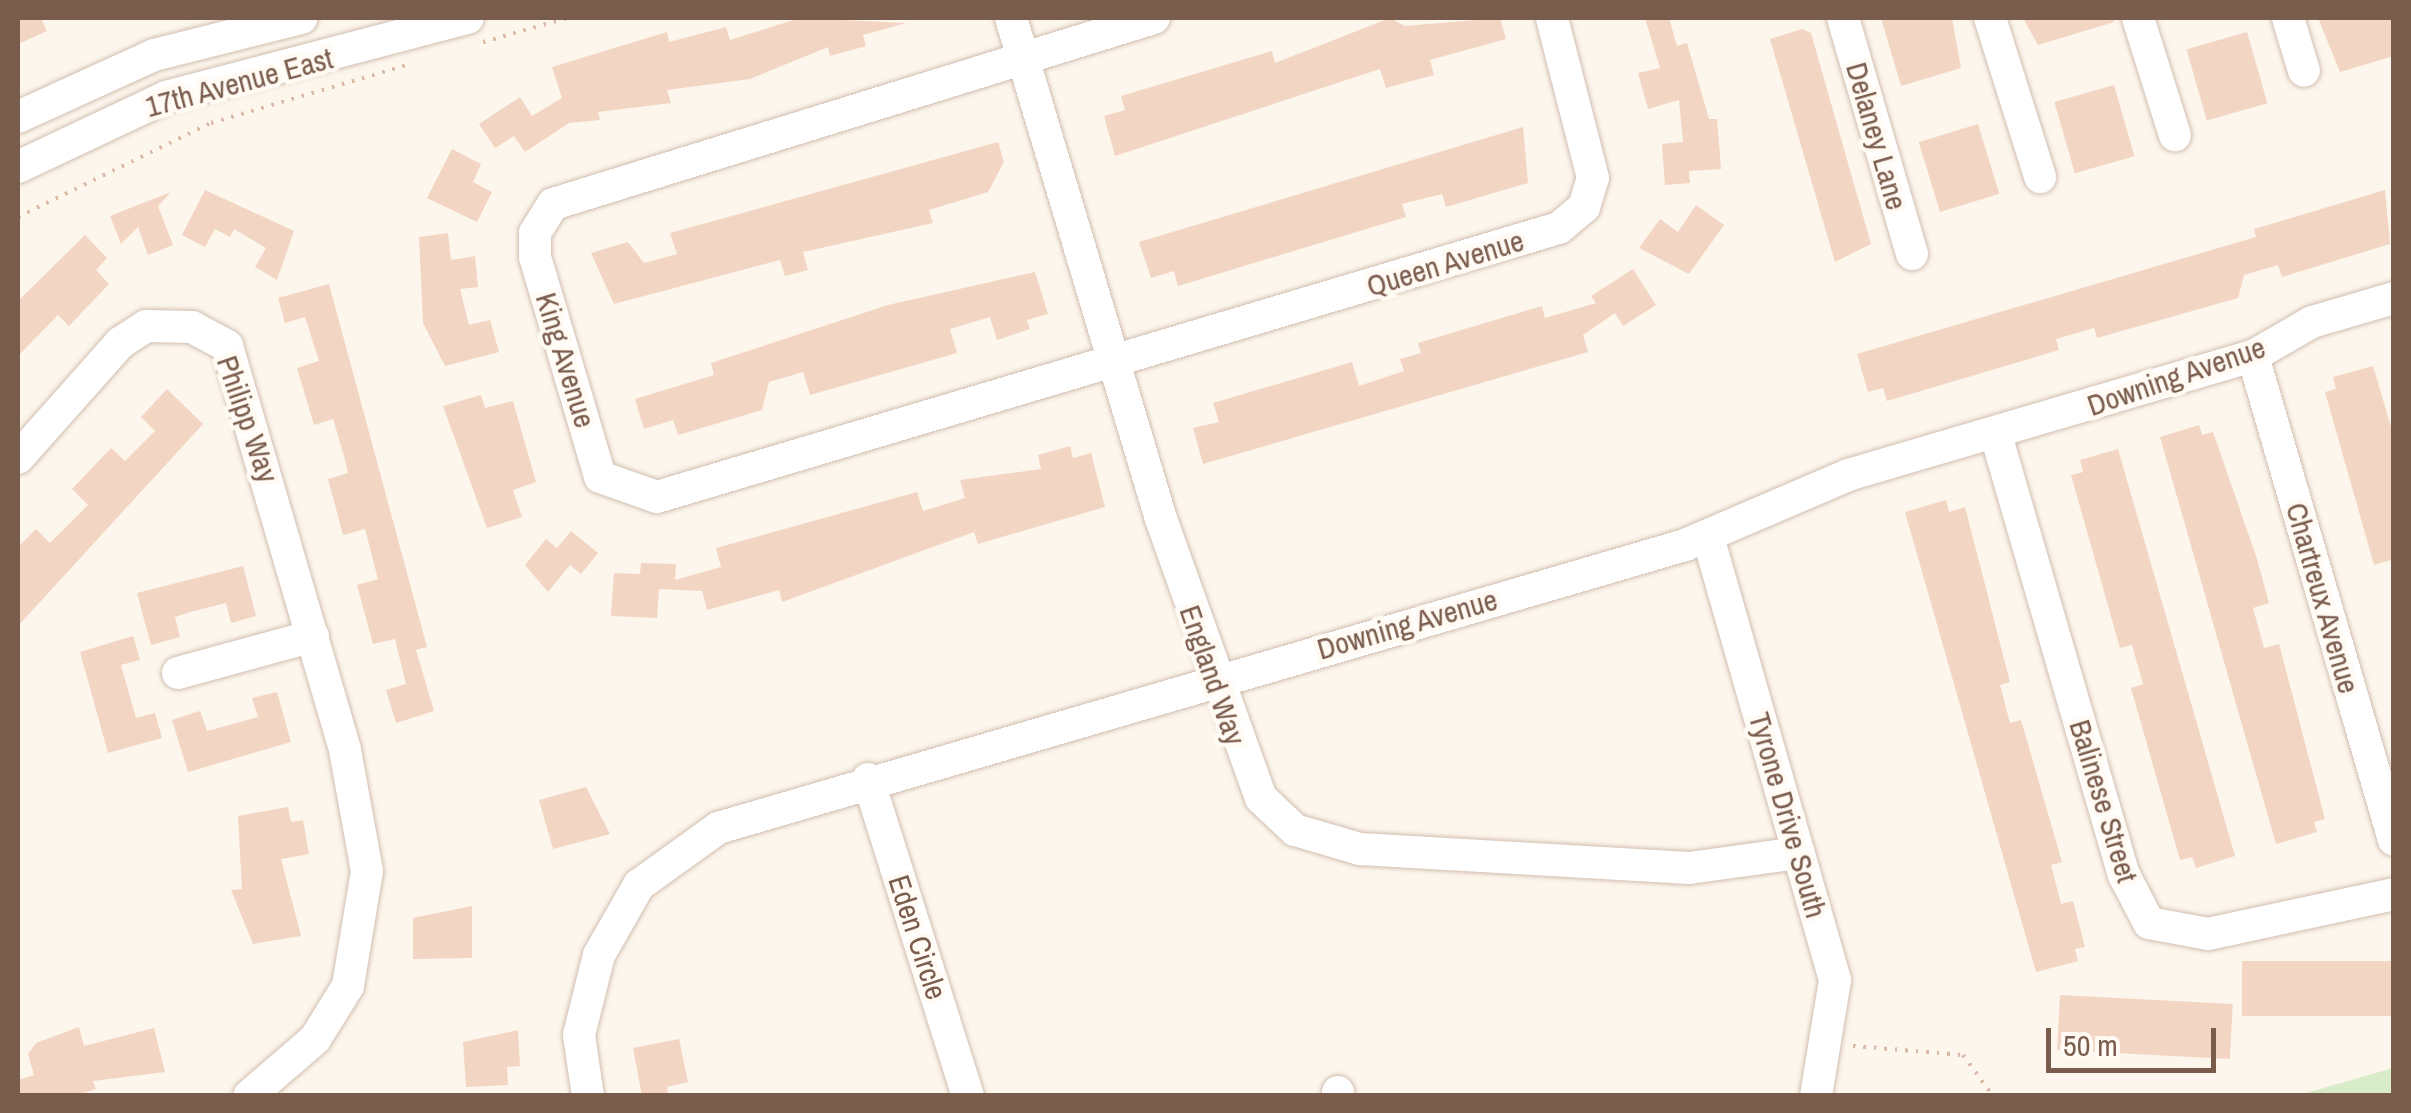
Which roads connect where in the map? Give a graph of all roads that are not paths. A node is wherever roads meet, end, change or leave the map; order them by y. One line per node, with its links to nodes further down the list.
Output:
1 (300, 18): 11 (street); 13 (street, 17th Avenue East)
2 (1011, 18): 10 (street, England Way)
3 (1154, 18): 10 (street)
4 (1552, 18): 20 (street, Queen Avenue)
5 (1843, 18): 17 (street, Delaney Lane)
6 (1990, 18): 16 (street)
7 (2138, 18): 14 (street)
8 (2288, 18): 12 (street)
9 (470, 31): 11 (street, 17th Avenue East)
10 (1022, 58): 20 (street, England Way); 20 (street, King Avenue)
11 (314, 63): 15 (street, 17th Avenue East)
12 (2304, 71)
13 (18, 117)
14 (2175, 134)
15 (18, 166)
16 (2040, 177)
17 (1912, 254)
18 (2394, 298): 19 (street, Downing Avenue)
19 (2253, 356): 21 (street, Downing Avenue); 28 (street, Chartreux Avenue)
20 (1112, 364): 26 (street, England Way)
21 (1996, 434): 23 (street, Downing Avenue); 30 (street, Balinese Street)
22 (18, 458): 24 (street, Philipp Way)
23 (1708, 536): 26 (street, Downing Avenue); 29 (street, Tyrone Drive South)
24 (313, 636): 25 (street); 31 (street, Philipp Way)
25 (178, 673)
26 (1214, 680): 27 (street, Downing Avenue); 29 (street, England Way)
27 (868, 779): 32 (street, Downing Avenue); 33 (street, Eden Circle)
28 (2394, 840)
29 (1798, 852): 34 (street, Tyrone Drive South)
30 (2394, 894)
31 (249, 1096)
32 (588, 1096)
33 (968, 1096)
34 (1816, 1096)

